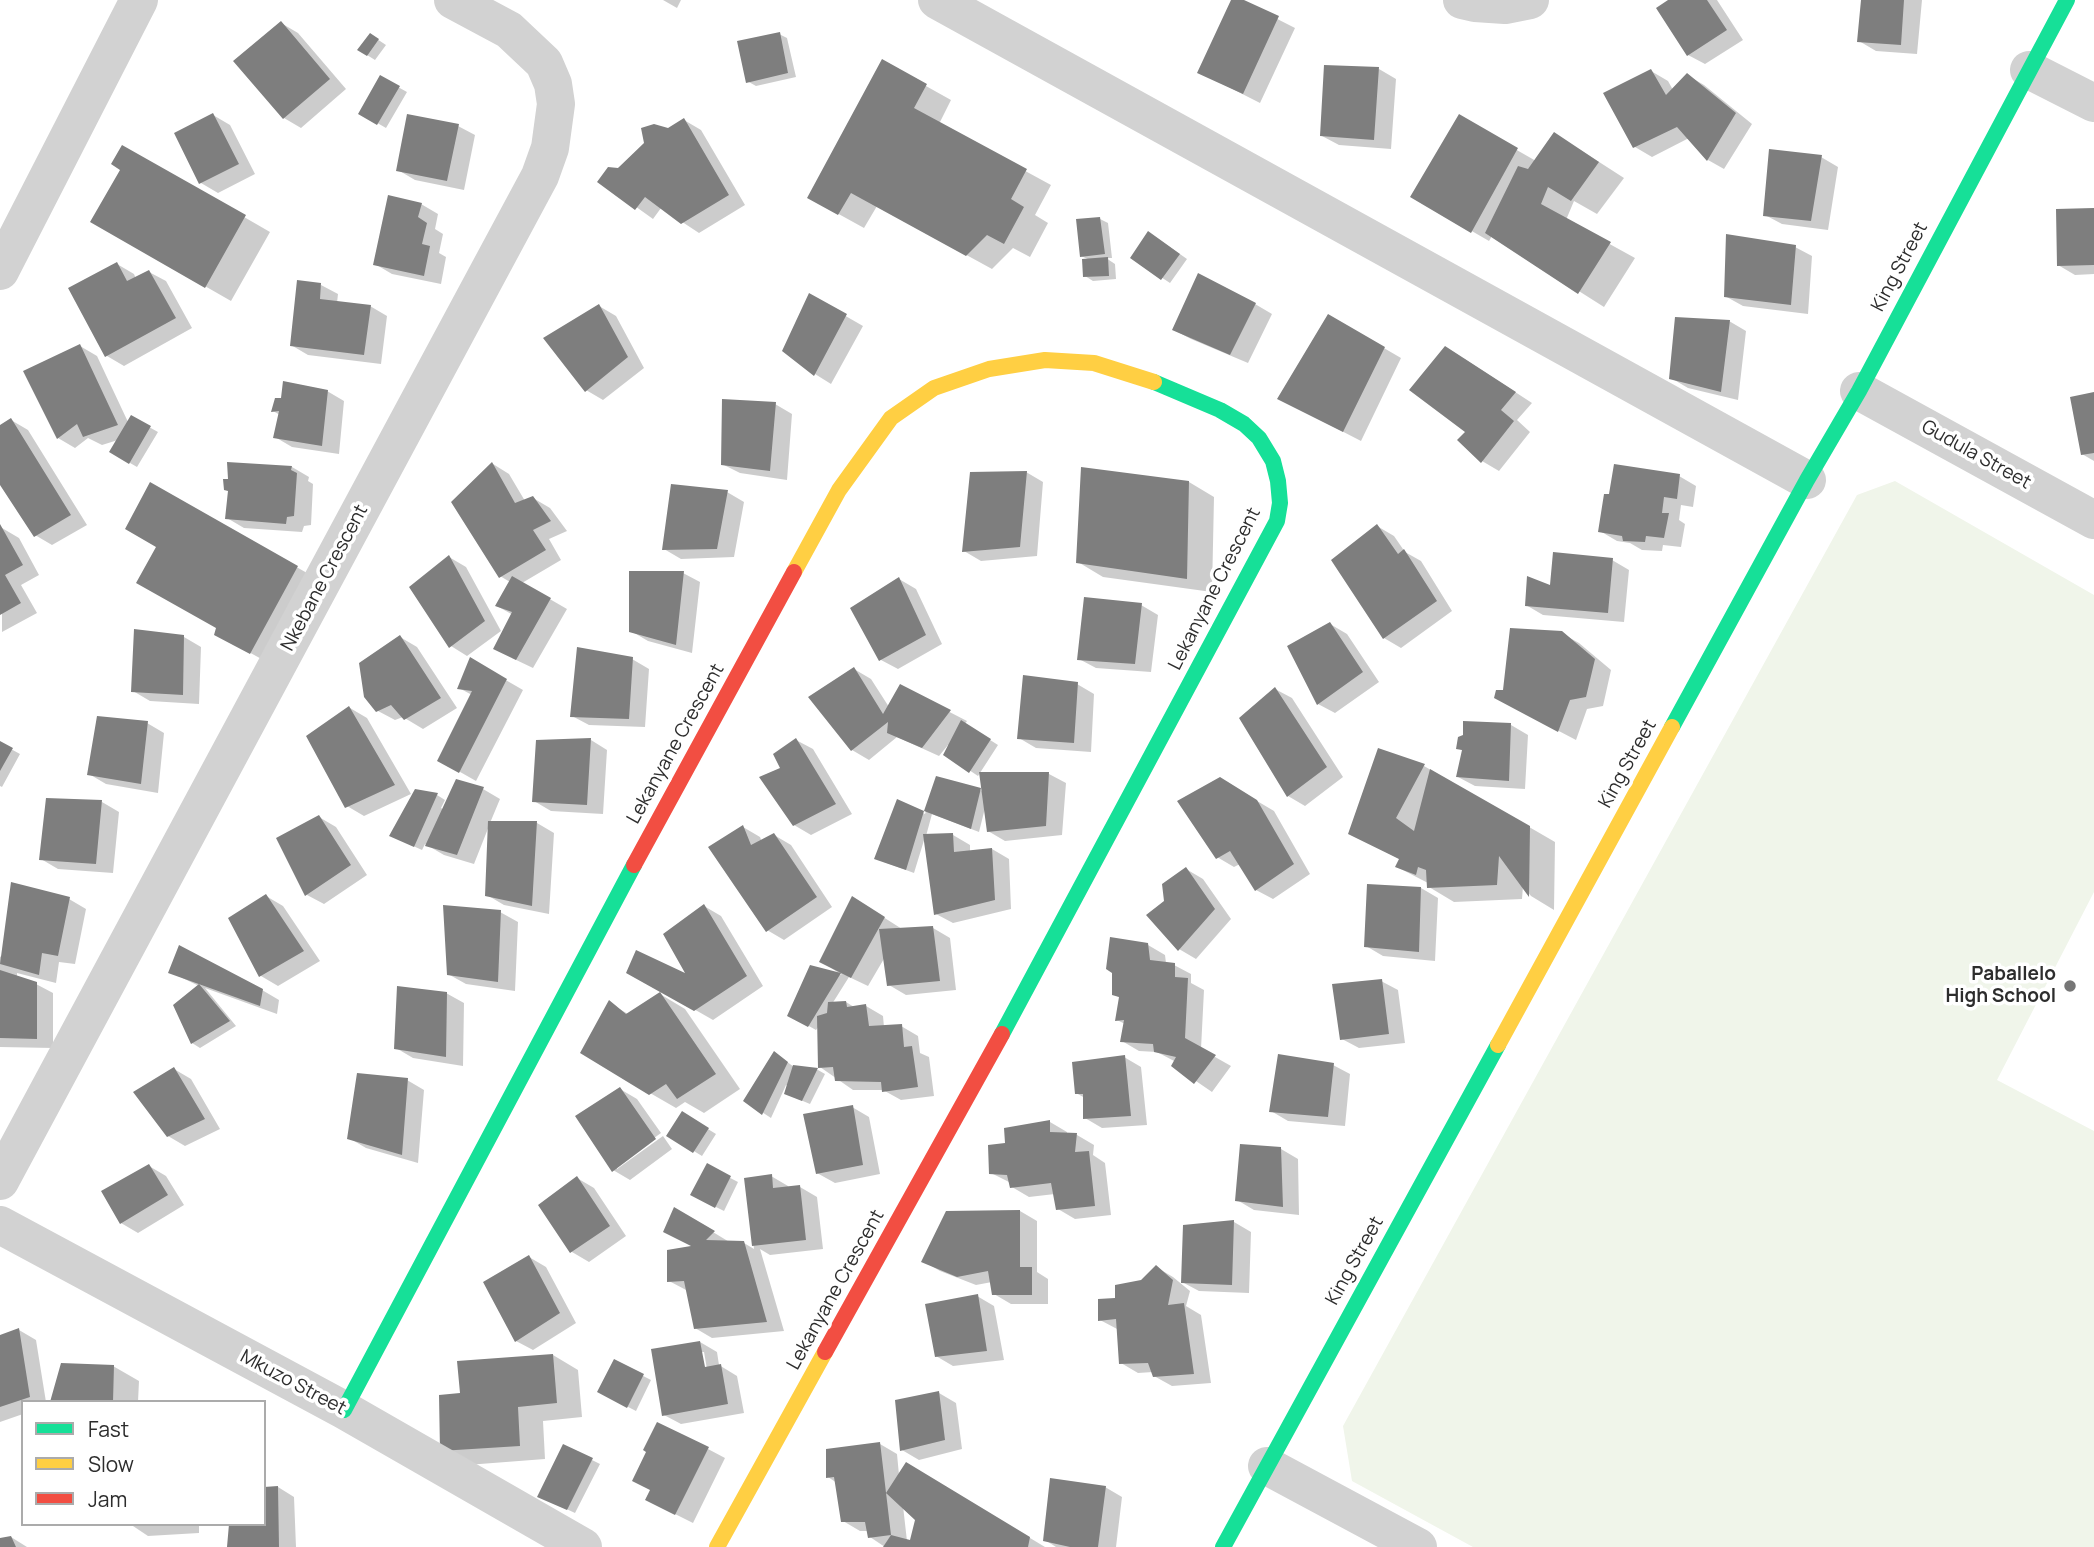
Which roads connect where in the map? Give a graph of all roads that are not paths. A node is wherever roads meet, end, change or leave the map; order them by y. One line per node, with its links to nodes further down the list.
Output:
1 (139, 0): 9 (street)
2 (453, 0): 13 (street, Nkebane Crescent)
3 (937, 0): 11 (street)
4 (1462, 0): 5 (street)
5 (1530, 0)
6 (2067, 0): 7 (street, King Street)
7 (2029, 69): 8 (street); 10 (street, King Street)
8 (2094, 103)
9 (0, 271)
10 (1859, 391): 11 (street, King Street); 12 (street, Gudula Street)
11 (1807, 481): 16 (street, King Street)
12 (2094, 520)
13 (0, 1181)
14 (0, 1225): 15 (street, Mkuzo Street)
15 (344, 1410): 17 (street, Mkuzo Street); 18 (street, Lekanyane Crescent)
16 (1267, 1466): 19 (street, King Street); 20 (street)
17 (583, 1547)
18 (718, 1547)
19 (1223, 1547)
20 (1418, 1547)

